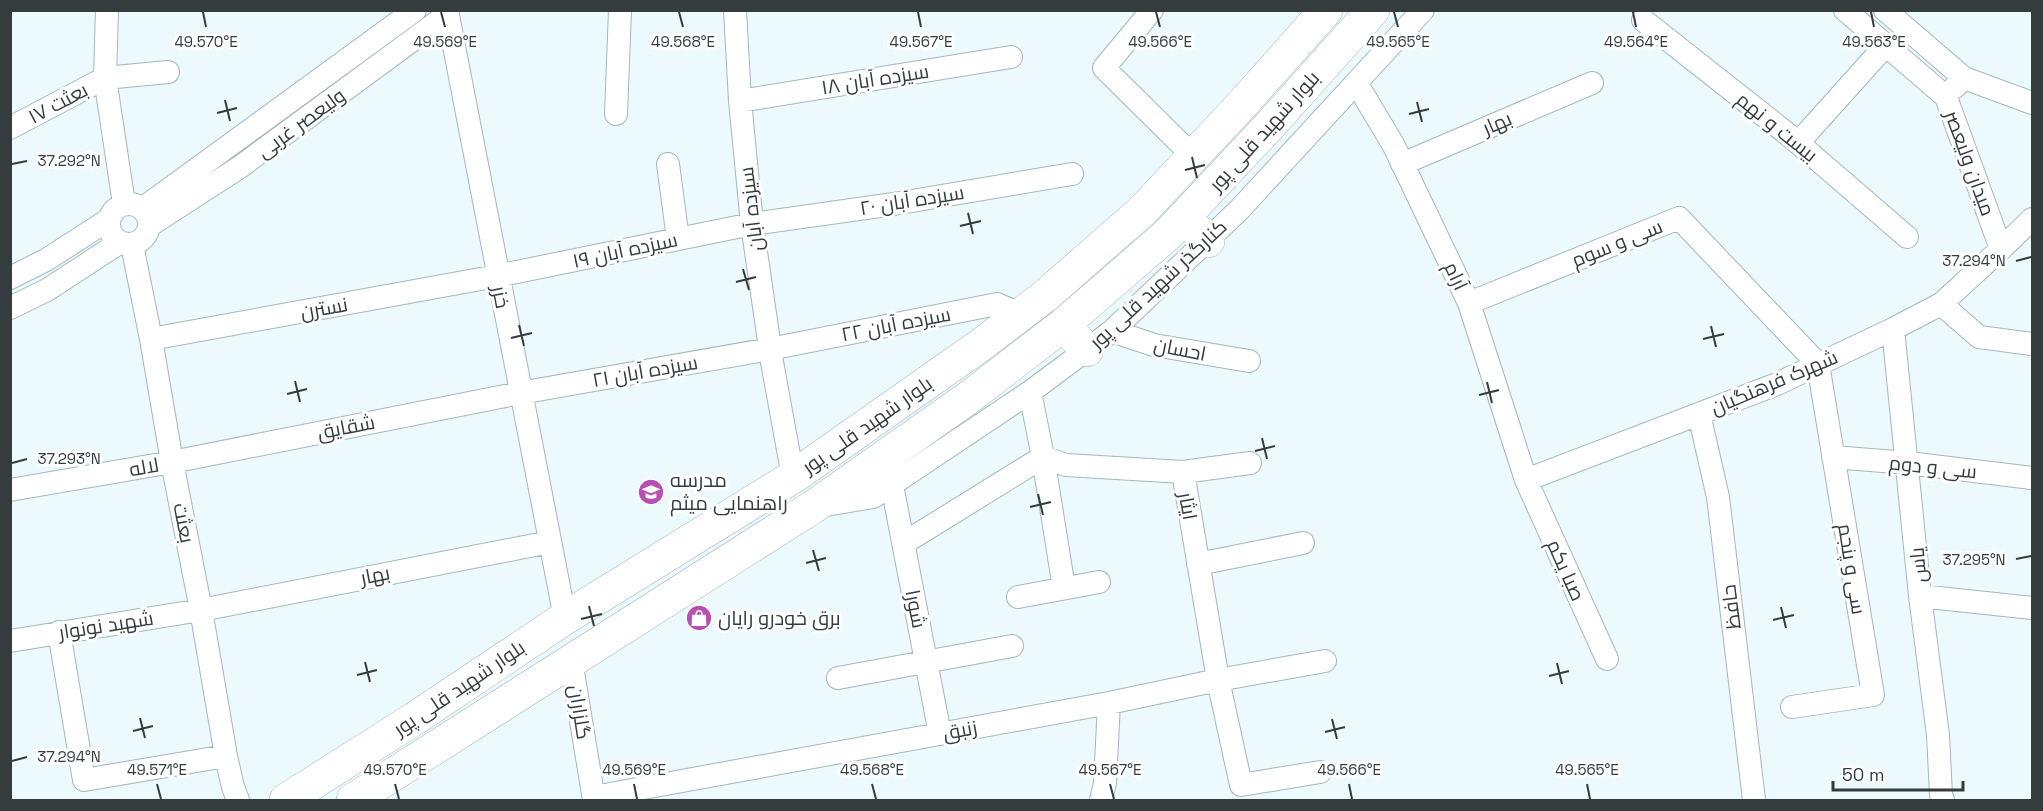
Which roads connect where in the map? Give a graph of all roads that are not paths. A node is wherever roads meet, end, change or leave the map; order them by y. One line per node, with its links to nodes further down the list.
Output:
1 (107, 10): 17 (street)
2 (415, 10): 22 (street, ولیعصر غربی)
3 (620, 10): 25 (street)
4 (718, 10): 10 (street)
5 (1326, 10): 29 (highway, بلوار شهید قلی پور)
6 (1373, 10): 34 (highway, بلوار شهید قلی پور)
7 (1423, 10): 20 (street, کنارگذر شهید قلی پور)
8 (1845, 10): 14 (street)
9 (1885, 10): 18 (street)
10 (736, 11): 23 (street, سیزده آبان)
11 (447, 12): 26 (street, ولیعصر غربی); 42 (street, خزر)
12 (1141, 14): 29 (street)
13 (1643, 20): 28 (street, بیست و نهم)
14 (1886, 45): 21 (street); 28 (street)
15 (1011, 57): 23 (street, سیزده آبان ۱۸)
16 (168, 72): 17 (street)
17 (105, 78): 27 (street, بعثت ۱۷); 33 (street)
18 (1964, 78): 21 (street, میدان ولیعصر); 24 (street, میدان ولیعصر)
19 (1592, 83): 31 (street, بهار)
20 (1357, 84): 31 (street, آرام); 39 (street, کنارگذر شهید قلی پور)
21 (1946, 97): 41 (street, میدان ولیعصر)
22 (288, 101): 26 (street); 33 (street, ولیعصر غربی)
23 (740, 101): 36 (street, سیزده آبان)
24 (2032, 104)
25 (616, 114)
26 (304, 121): 33 (street, ولیعصر غربی)
27 (10, 128)
28 (1798, 143): 37 (street, بیست و نهم)
29 (1193, 156): 47 (highway, بلوار شهید قلی پور)
30 (668, 164): 38 (street)
31 (1402, 164): 44 (street, آرام)
32 (1072, 174): 36 (street, سیزده آبان ۲۰)
33 (131, 215): 40 (street); 40 (street, بعثت); 43 (street)
34 (1184, 218): 39 (highway); 48 (highway, بلوار شهید قلی پور)
35 (2032, 219): 41 (street, میدان ولیعصر)
36 (752, 224): 38 (street, سیزده آبان ۱۹); 53 (street, سیزده آبان)
37 (1907, 237)
38 (678, 239): 42 (street, سیزده آبان ۱۹)
39 (1208, 241): 51 (street, کنارگذر شهید قلی پور)
40 (125, 244): 46 (street); 50 (street, بعثت)
41 (2001, 249): 45 (street, شهرک فرهنگیان)
42 (497, 276): 50 (street, نسترن); 57 (street, خزر)
43 (10, 278)
44 (1469, 303): 55 (street, سی و سوم); 67 (street, آرام)
45 (1941, 304): 49 (street, شهرک فرهنگیان); 52 (street)
46 (10, 308)
47 (1020, 314): 53 (street, سیزده آبان ۲۲); 65 (highway, بلوار شهید قلی پور)
48 (1063, 325): 51 (highway); 70 (highway, بلوار شهید قلی پور)
49 (1893, 329): 55 (street, شهرک فرهنگیان); 63 (street, یاس)
50 (151, 339): 61 (street, بعثت)
51 (1100, 341): 54 (street, احسان); 56 (street, کنارگذر شهید قلی پور)
52 (2032, 344)
53 (770, 349): 57 (street, سیزده آبان ۲۱); 65 (street, سیزده آبان)
54 (1249, 361)
55 (1818, 364): 58 (street, شهرک فرهنگیان); 60 (street, سی و پنجم)
56 (1029, 392): 59 (street); 68 (street, کنارگذر شهید قلی پور)
57 (520, 393): 61 (street, شقایق); 71 (street, خزر)
58 (1700, 414): 67 (street, شهرک فرهنگیان); 101 (street, حافظ)
59 (1043, 457): 64 (street, ایثار); 72 (street); 76 (street)
60 (1833, 457): 63 (street, سی و دوم); 92 (street, سی و پنجم)
61 (172, 462): 69 (street, لاله); 80 (street, بعثت)
62 (1250, 463): 64 (street)
63 (1908, 463): 66 (street, سی و دوم); 77 (street, یاس)
64 (1182, 472): 74 (street, ایثار)
65 (793, 477): 81 (highway, بلوار شهید قلی پور)
66 (2032, 478)
67 (1526, 480): 85 (street, صبا یکم)
68 (892, 485): 70 (street, کنارگذر شهید قلی پور); 72 (street, شورا)
69 (10, 490)
70 (813, 507): 86 (highway, بلوار شهید قلی پور)
71 (550, 542): 80 (street, بهار); 81 (street, خزر)
72 (904, 543): 88 (street, شورا)
73 (1303, 543): 74 (street)
74 (1198, 564): 90 (street, ایثار)
75 (1099, 582): 76 (street)
76 (1064, 588): 78 (street)
77 (1920, 596): 79 (street); 102 (street, یاس)
78 (1018, 597)
79 (2032, 608)
80 (201, 610): 82 (street, شهید نونوار); 94 (street, بعثت)
81 (565, 618): 98 (highway, بلوار شهید قلی پور)
82 (59, 632): 83 (street, شهید نونوار); 94 (street)
83 (10, 641)
84 (1012, 646): 88 (street)
85 (1607, 659)
86 (571, 660): 96 (street, گلزاران); 99 (highway, بلوار شهید قلی پور)
87 (1325, 660): 90 (street, زنبق)
88 (927, 661): 89 (street); 93 (street, شورا)
89 (838, 678)
90 (1218, 680): 91 (street, زنبق); 95 (street, ایثار)
91 (1109, 703): 93 (street, زنبق); 100 (street)
92 (1792, 707)
93 (940, 734): 96 (street, زنبق)
94 (226, 756): 97 (street, بعثت)
95 (1320, 772)
96 (594, 799)
97 (238, 801)
98 (286, 801)
99 (353, 801)
100 (1101, 801)
101 (1754, 801)
102 (1943, 801)

